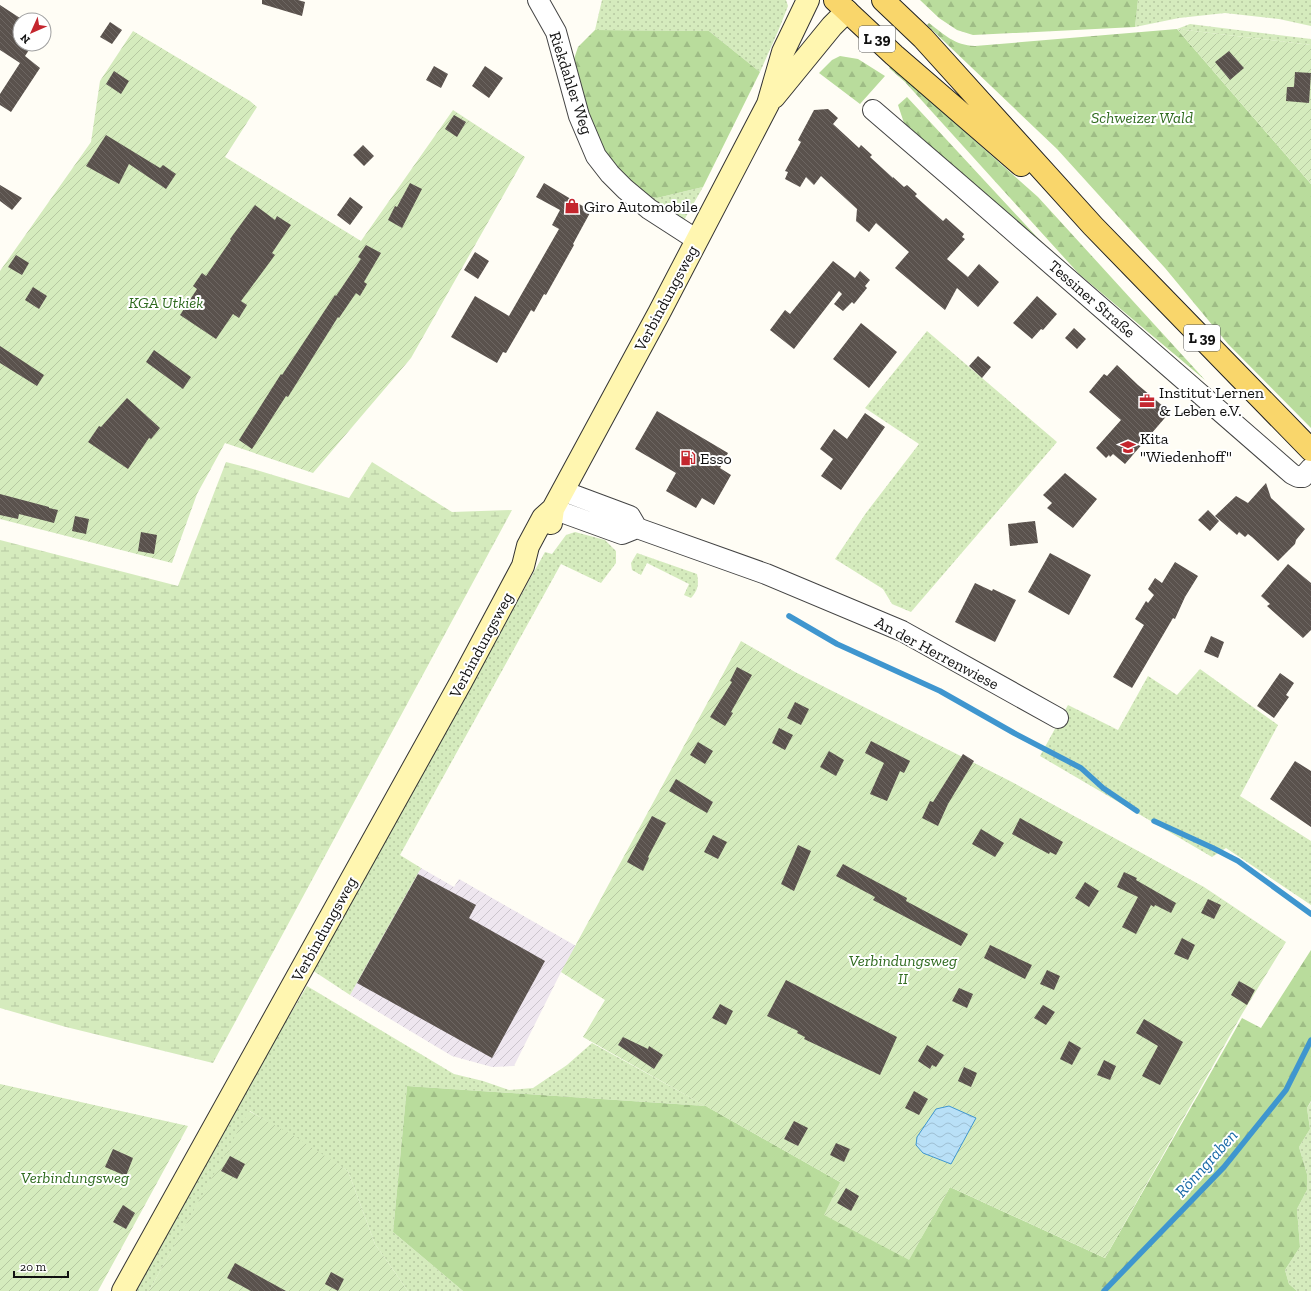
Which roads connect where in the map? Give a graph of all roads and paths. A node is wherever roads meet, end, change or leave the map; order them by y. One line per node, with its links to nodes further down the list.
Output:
1 (538, 0): 8 (street, Riekdahler Weg)
2 (808, 0): 5 (main road, Verbindungsweg)
3 (883, 0): 7 (main road, L 39)
4 (846, 4): 5 (main road, Verbindungsweg); 7 (main road, L 39)
5 (768, 104): 8 (main road, Verbindungsweg)
6 (873, 110): 10 (street, Tessiner Straße)
7 (1093, 226): 9 (main road, L 39)
8 (697, 240): 11 (main road, Verbindungsweg)
9 (1311, 450)
10 (1311, 468)
11 (558, 500): 12 (street, An der Herrenwiese); 13 (main road, Verbindungsweg)
12 (1058, 718)
13 (123, 1291)

